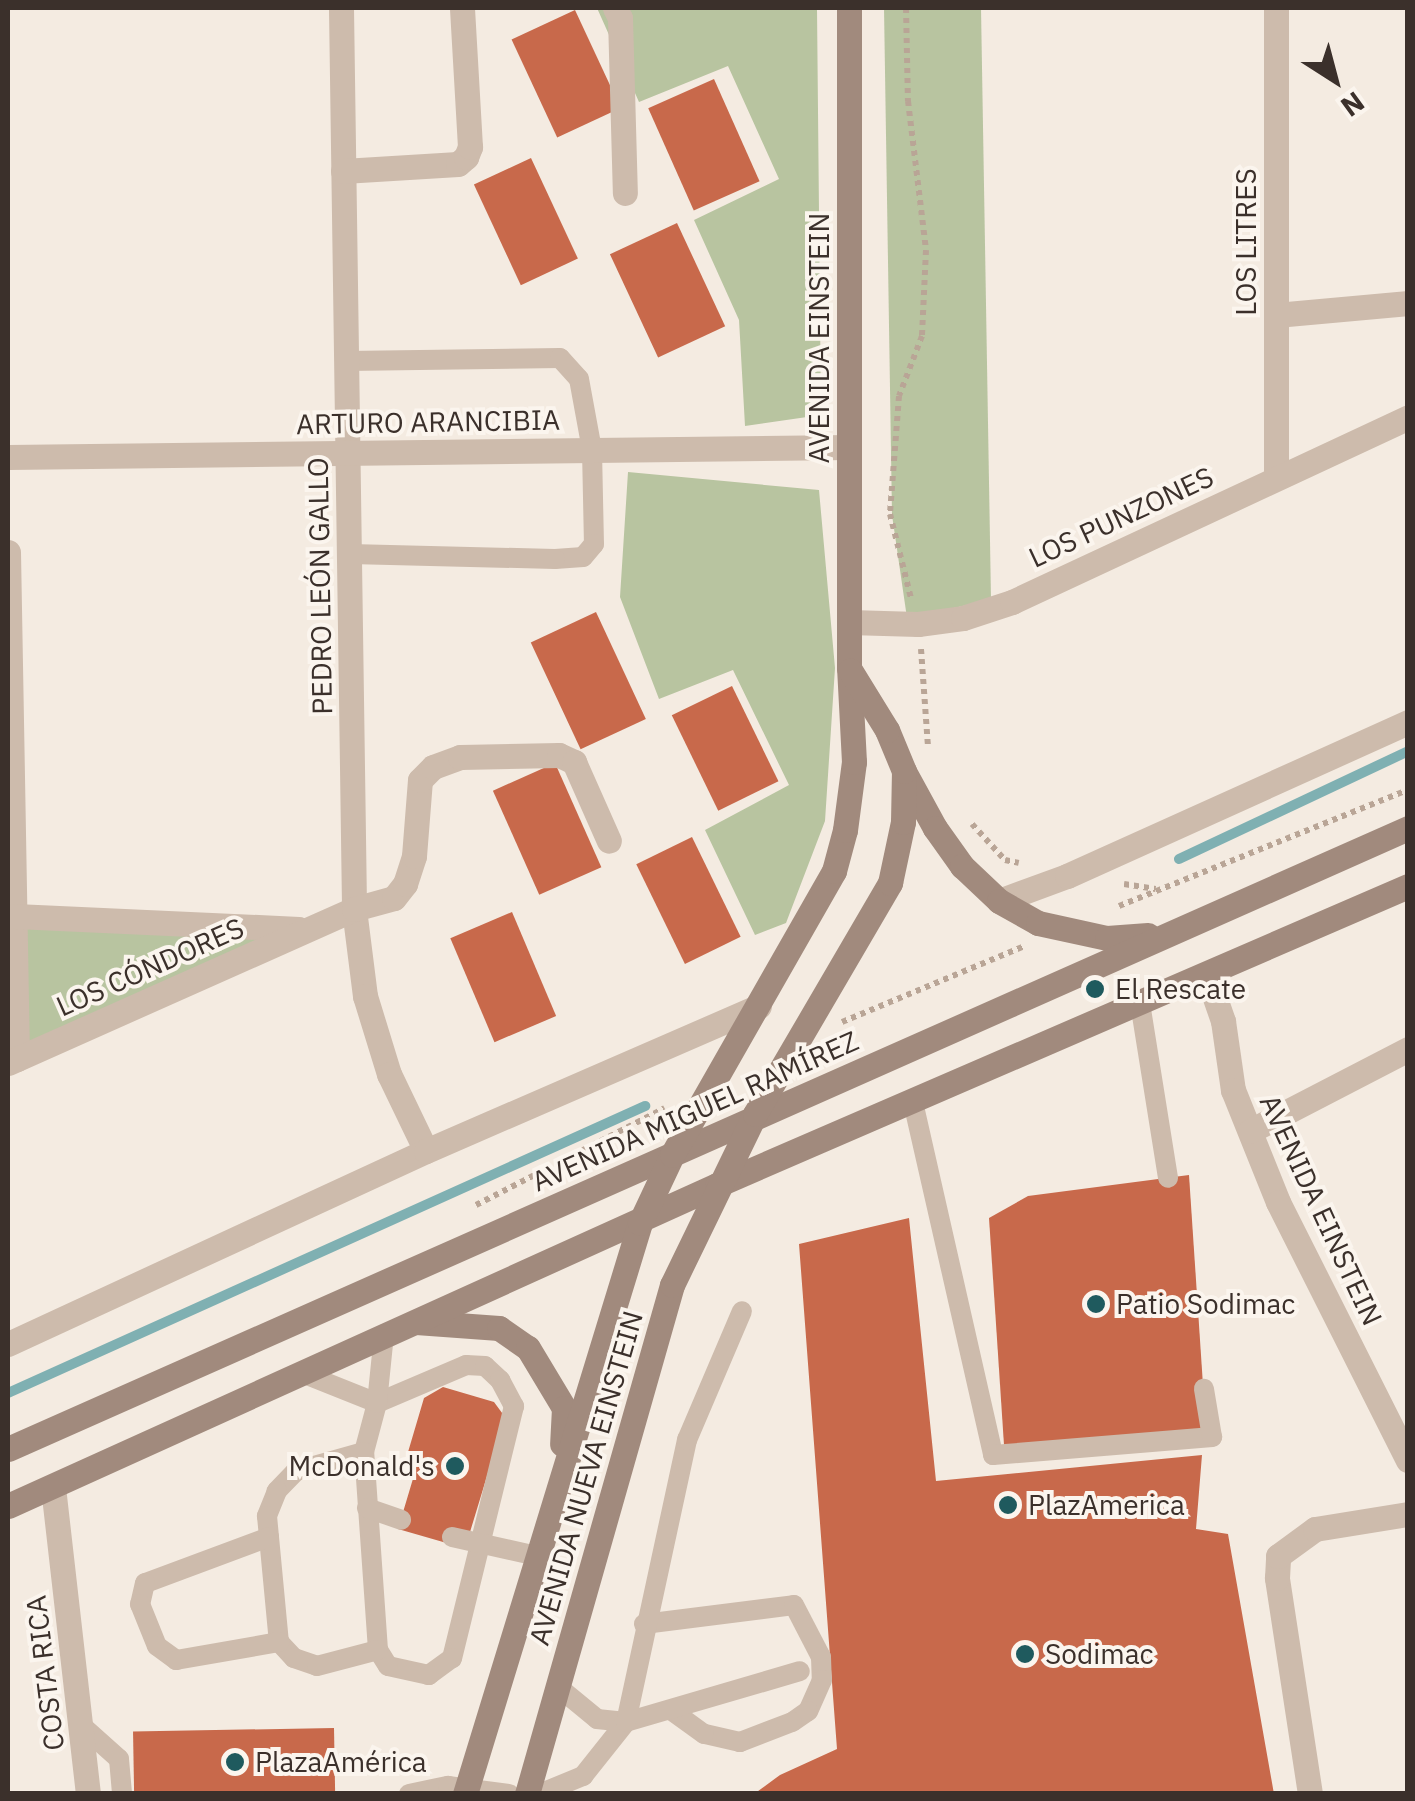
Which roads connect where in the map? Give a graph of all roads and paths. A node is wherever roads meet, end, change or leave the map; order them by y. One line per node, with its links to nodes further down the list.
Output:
1 (341, 8): 7 (street, PEDRO LEÓN GALLO)
2 (462, 8): 7 (street)
3 (615, 8): 8 (street)
4 (850, 8): 13 (main road, AVENIDA EINSTEIN)
5 (906, 8): 21 (path)
6 (1276, 8): 10 (street, LOS LITRES)
7 (343, 171): 11 (street, PEDRO LEÓN GALLO)
8 (625, 193)
9 (1408, 303): 10 (street)
10 (1276, 316): 17 (street, LOS LITRES)
11 (347, 360): 14 (lane); 15 (street, PEDRO LEÓN GALLO)
12 (1408, 416): 17 (street, LOS PUNZONES)
13 (849, 446): 14 (street, ARTURO ARANCIBIA); 20 (main road, AVENIDA EINSTEIN)
14 (592, 450): 15 (street, ARTURO ARANCIBIA); 19 (lane)
15 (349, 453): 16 (street, ARTURO ARANCIBIA); 19 (street, PEDRO LEÓN GALLO)
16 (8, 458)
17 (1276, 476): 21 (street, LOS PUNZONES)
18 (8, 552): 24 (street)
19 (350, 554): 35 (street, PEDRO LEÓN GALLO)
20 (849, 622): 21 (street, LOS PUNZONES); 22 (main road, AVENIDA EINSTEIN)
21 (918, 624): 25 (path)
22 (848, 668): 26 (main road); 41 (main road, AVENIDA EINSTEIN)
23 (1408, 722): 30 (street)
24 (9, 738): 36 (street)
25 (930, 758)
26 (904, 771): 34 (main road); 45 (main road)
27 (965, 817): 30 (path)
28 (1408, 828): 38 (main road, AVENIDA MIGUEL RAMÍREZ)
29 (609, 841): 35 (street, LOS CÓNDORES)
30 (1068, 876): 34 (street)
31 (1122, 884): 33 (path)
32 (1408, 886): 39 (main road)
33 (1158, 889)
34 (999, 900): 38 (main road)
35 (354, 909): 37 (street, LOS CÓNDORES); 47 (street, PEDRO LEÓN GALLO)
36 (15, 916): 37 (street, LOS CÓNDORES); 43 (street)
37 (308, 930): 43 (street, LOS CÓNDORES)
38 (1168, 934): 45 (main road, AVENIDA MIGUEL RAMÍREZ)
39 (1207, 975): 40 (main road); 46 (street, AVENIDA EINSTEIN)
40 (1140, 1004): 44 (main road); 49 (lane)
41 (758, 1006): 47 (street); 48 (main road, AVENIDA EINSTEIN)
42 (1408, 1050): 46 (street)
43 (11, 1060)
44 (913, 1102): 50 (main road); 57 (lane)
45 (755, 1114): 48 (main road, AVENIDA MIGUEL RAMÍREZ); 50 (main road)
46 (1250, 1131): 61 (street, AVENIDA EINSTEIN)
47 (426, 1152): 55 (street)
48 (672, 1155): 51 (main road, AVENIDA EINSTEIN); 59 (main road, AVENIDA MIGUEL RAMÍREZ)
49 (1168, 1178)
50 (717, 1185): 51 (main road); 76 (main road, AVENIDA NUEVA EINSTEIN)
51 (640, 1223): 53 (main road); 62 (main road, AVENIDA NUEVA EINSTEIN)
52 (742, 1312): 72 (lane)
53 (411, 1322): 54 (main road); 62 (main road)
54 (384, 1334): 56 (main road); 58 (lane)
55 (8, 1344)
56 (302, 1373): 58 (lane); 63 (main road)
57 (1204, 1389)
58 (377, 1403): 60 (lane); 70 (lane)
59 (8, 1449)
60 (364, 1452): 65 (lane); 68 (lane)
61 (1408, 1460)
62 (561, 1478): 71 (main road, AVENIDA NUEVA EINSTEIN)
63 (52, 1487): 64 (main road); 79 (street, COSTA RICA)
64 (8, 1506)
65 (367, 1508): 67 (lane); 74 (lane)
66 (1408, 1514): 87 (street)
67 (401, 1520)
68 (269, 1536): 73 (lane); 73 (lane)
69 (452, 1538): 70 (lane)
70 (481, 1544): 71 (lane); 74 (lane)
71 (537, 1556): 80 (main road, AVENIDA NUEVA EINSTEIN)
72 (644, 1624): 77 (lane); 78 (lane)
73 (279, 1642): 74 (lane)
74 (378, 1650)
75 (800, 1671): 77 (lane)
76 (558, 1686): 78 (lane); 85 (main road, AVENIDA NUEVA EINSTEIN)
77 (672, 1711): 78 (lane)
78 (626, 1722): 86 (lane)
79 (81, 1724): 81 (street, COSTA RICA); 82 (lane)
80 (466, 1790): 83 (lane); 84 (lane)
81 (88, 1794)
82 (122, 1794)
83 (410, 1794)
84 (509, 1794)
85 (527, 1794)
86 (539, 1794)
87 (1310, 1794)

